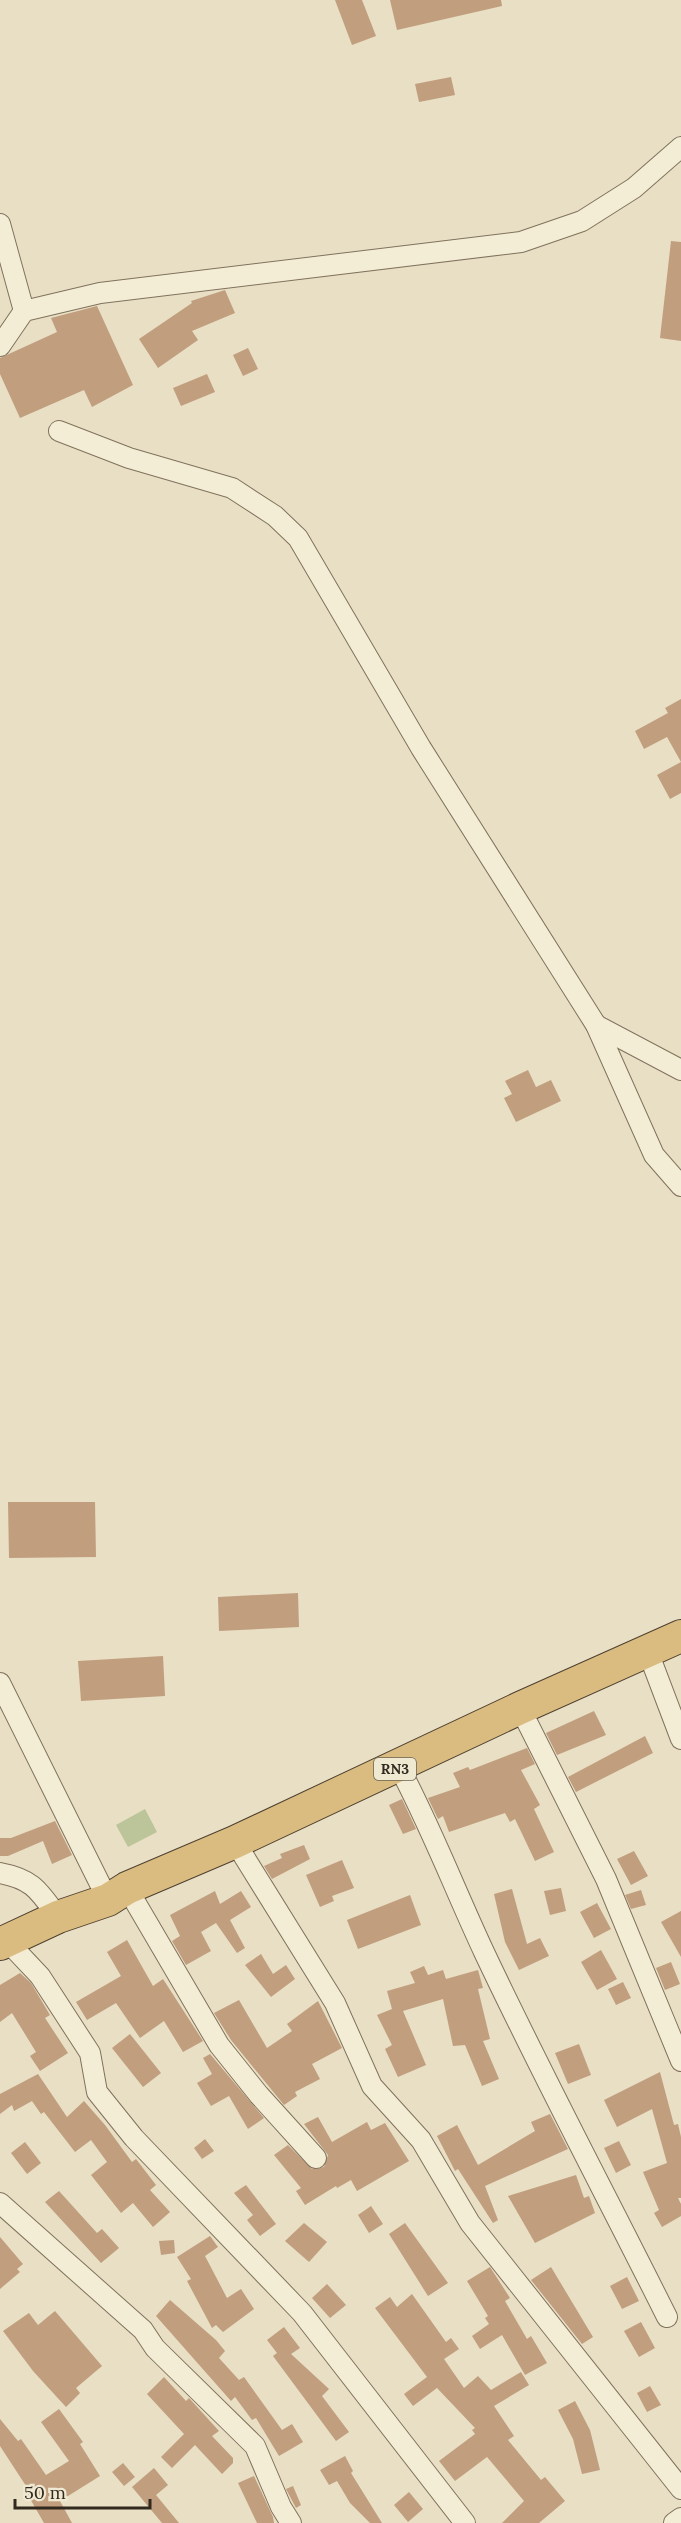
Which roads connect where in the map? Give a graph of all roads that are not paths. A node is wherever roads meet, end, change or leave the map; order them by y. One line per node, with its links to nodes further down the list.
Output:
1 (681, 147): 3 (street)
2 (0, 224): 3 (street)
3 (24, 311): 4 (street)
4 (0, 346)
5 (59, 431): 6 (street)
6 (596, 1025): 7 (street); 8 (street)
7 (681, 1071)
8 (681, 1186)
9 (681, 1636): 10 (highway, RN3)
10 (648, 1652): 12 (highway, RN3); 13 (street)
11 (0, 1683): 17 (street)
12 (520, 1708): 14 (highway, RN3); 20 (street)
13 (681, 1739)
14 (399, 1767): 15 (highway, RN3); 23 (street)
15 (235, 1842): 17 (highway, RN3); 24 (street)
16 (0, 1873): 18 (street)
17 (117, 1894): 18 (highway, RN3); 21 (street)
18 (58, 1917): 19 (highway, RN3)
19 (3, 1943): 26 (street)
20 (681, 2061)
21 (316, 2158)
22 (0, 2203): 25 (street)
23 (667, 2317)
24 (681, 2489)
25 (291, 2523)
26 (465, 2523)

